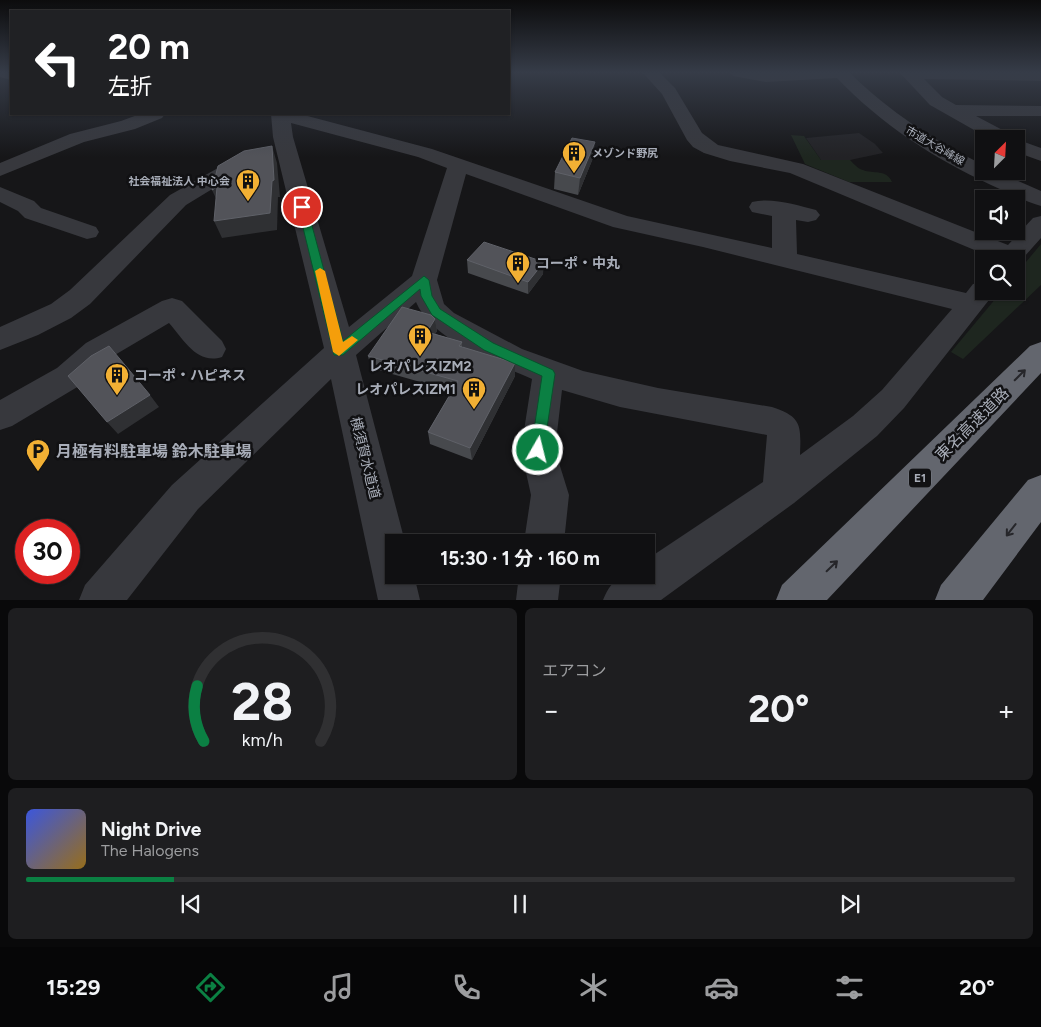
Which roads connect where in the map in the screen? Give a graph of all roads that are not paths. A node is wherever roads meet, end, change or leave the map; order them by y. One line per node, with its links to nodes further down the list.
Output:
1 (674, 101): 20 (street)
2 (869, 101): 14 (street, 市道大谷峰線)
3 (936, 101): 4 (street)
4 (952, 110): 5 (street); 8 (street)
5 (1041, 111)
6 (153, 115): 12 (street)
7 (281, 120): 11 (street); 26 (street); 28 (street, 横須賀水道道)
8 (989, 130)
9 (1025, 149): 10 (street)
10 (1041, 155)
11 (458, 164): 22 (street); 23 (street)
12 (0, 170)
13 (0, 194): 19 (street)
14 (1041, 199)
15 (760, 207): 16 (street)
16 (784, 211): 17 (street); 22 (street)
17 (808, 215)
18 (1041, 223): 21 (street)
19 (87, 232)
20 (993, 250)
21 (1019, 250)
22 (785, 259): 24 (street)
23 (424, 280): 28 (street); 30 (street)
24 (975, 296)
25 (976, 300): 32 (street)
26 (0, 339)
27 (202, 339): 31 (street)
28 (339, 352): 36 (street); 37 (street, 横須賀水道道)
29 (1041, 354): 40 (highway, 東名高速道路 / E1, one-way to 29)
30 (548, 374): 32 (street); 34 (street)
31 (0, 416)
32 (781, 491): 39 (street)
33 (1041, 492): 41 (highway, one-way to 41)
34 (545, 534)
35 (539, 584): 38 (street)
36 (100, 600)
37 (399, 600)
38 (537, 600)
39 (624, 600)
40 (797, 600)
41 (956, 600)

